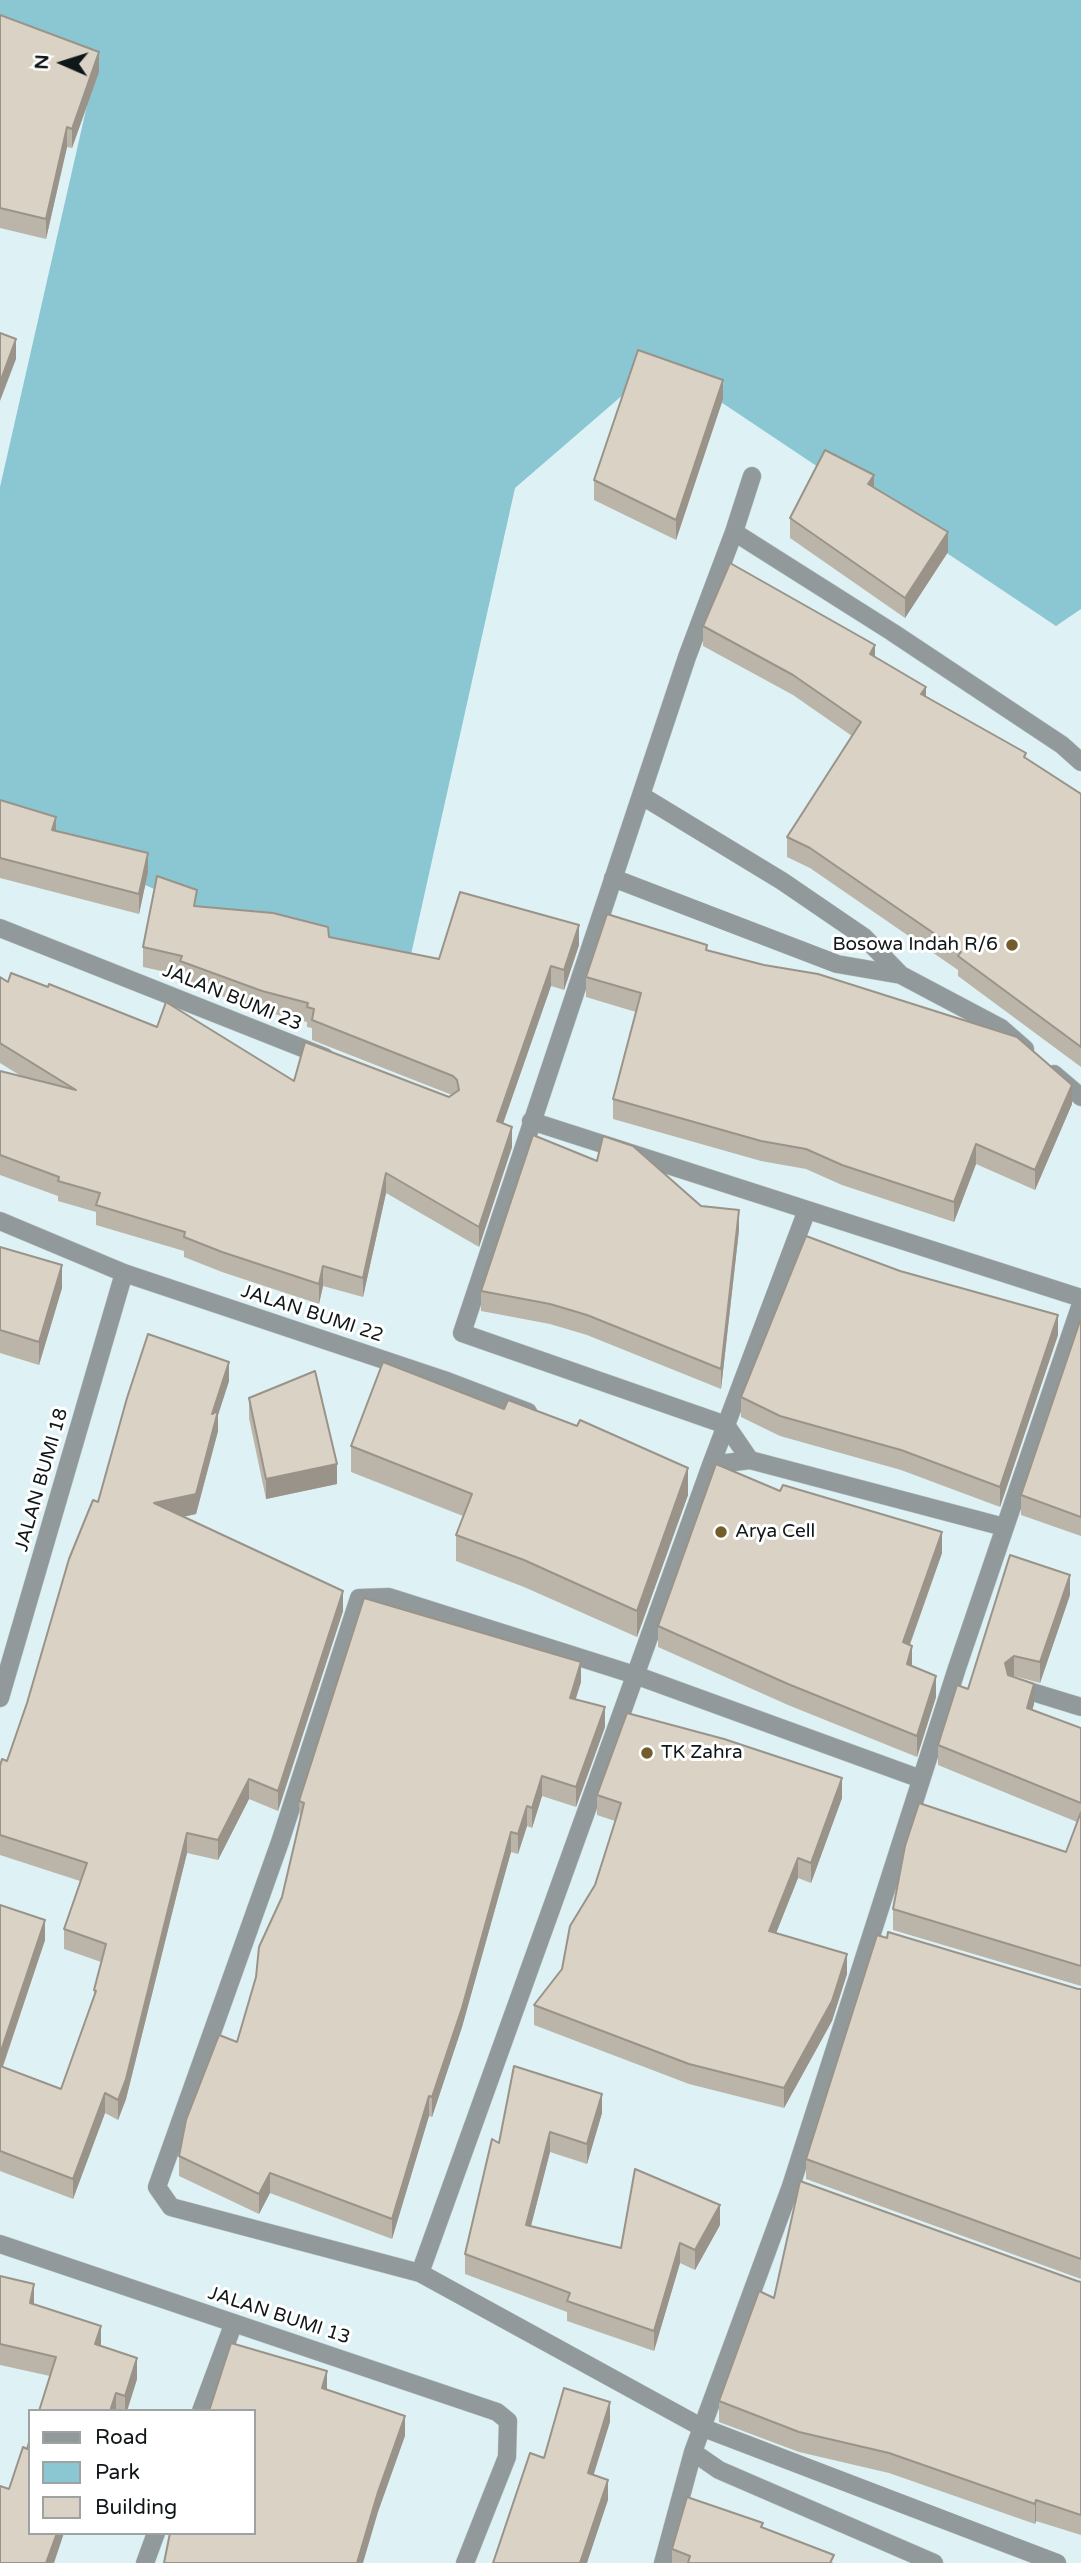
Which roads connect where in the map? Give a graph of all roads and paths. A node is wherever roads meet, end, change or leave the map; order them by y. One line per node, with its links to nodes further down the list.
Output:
1 (752, 476): 2 (street)
2 (734, 532): 3 (street); 4 (street)
3 (1081, 762)
4 (642, 796): 5 (street); 7 (street)
5 (612, 878): 7 (street); 10 (street)
6 (0, 928): 8 (street, JALAN BUMI 23)
7 (901, 975): 9 (street)
8 (346, 1065)
9 (1081, 1097)
10 (531, 1121): 11 (street); 16 (street)
11 (807, 1210): 14 (street); 16 (street)
12 (0, 1221): 13 (street, JALAN BUMI 22)
13 (124, 1273): 15 (street, JALAN BUMI 22); 22 (street, JALAN BUMI 18)
14 (1081, 1301): 19 (street)
15 (547, 1419)
16 (726, 1425): 17 (street); 18 (street)
17 (750, 1460): 18 (street); 19 (street)
18 (711, 1465): 20 (street)
19 (1004, 1527): 24 (street)
20 (635, 1675): 24 (street); 26 (street); 26 (street)
21 (1016, 1687): 23 (street)
22 (0, 1698)
23 (1081, 1707)
24 (921, 1779): 29 (street)
25 (0, 2244): 27 (street, JALAN BUMI 13)
26 (420, 2273): 29 (street)
27 (233, 2325): 28 (street); 34 (street, JALAN BUMI 13)
28 (202, 2409)
29 (701, 2427): 30 (street); 37 (street)
30 (693, 2452): 32 (street); 35 (street)
31 (155, 2535): 33 (street)
32 (901, 2556): 36 (street)
33 (145, 2563)
34 (465, 2563)
35 (663, 2563)
36 (934, 2563)
37 (1057, 2563)

